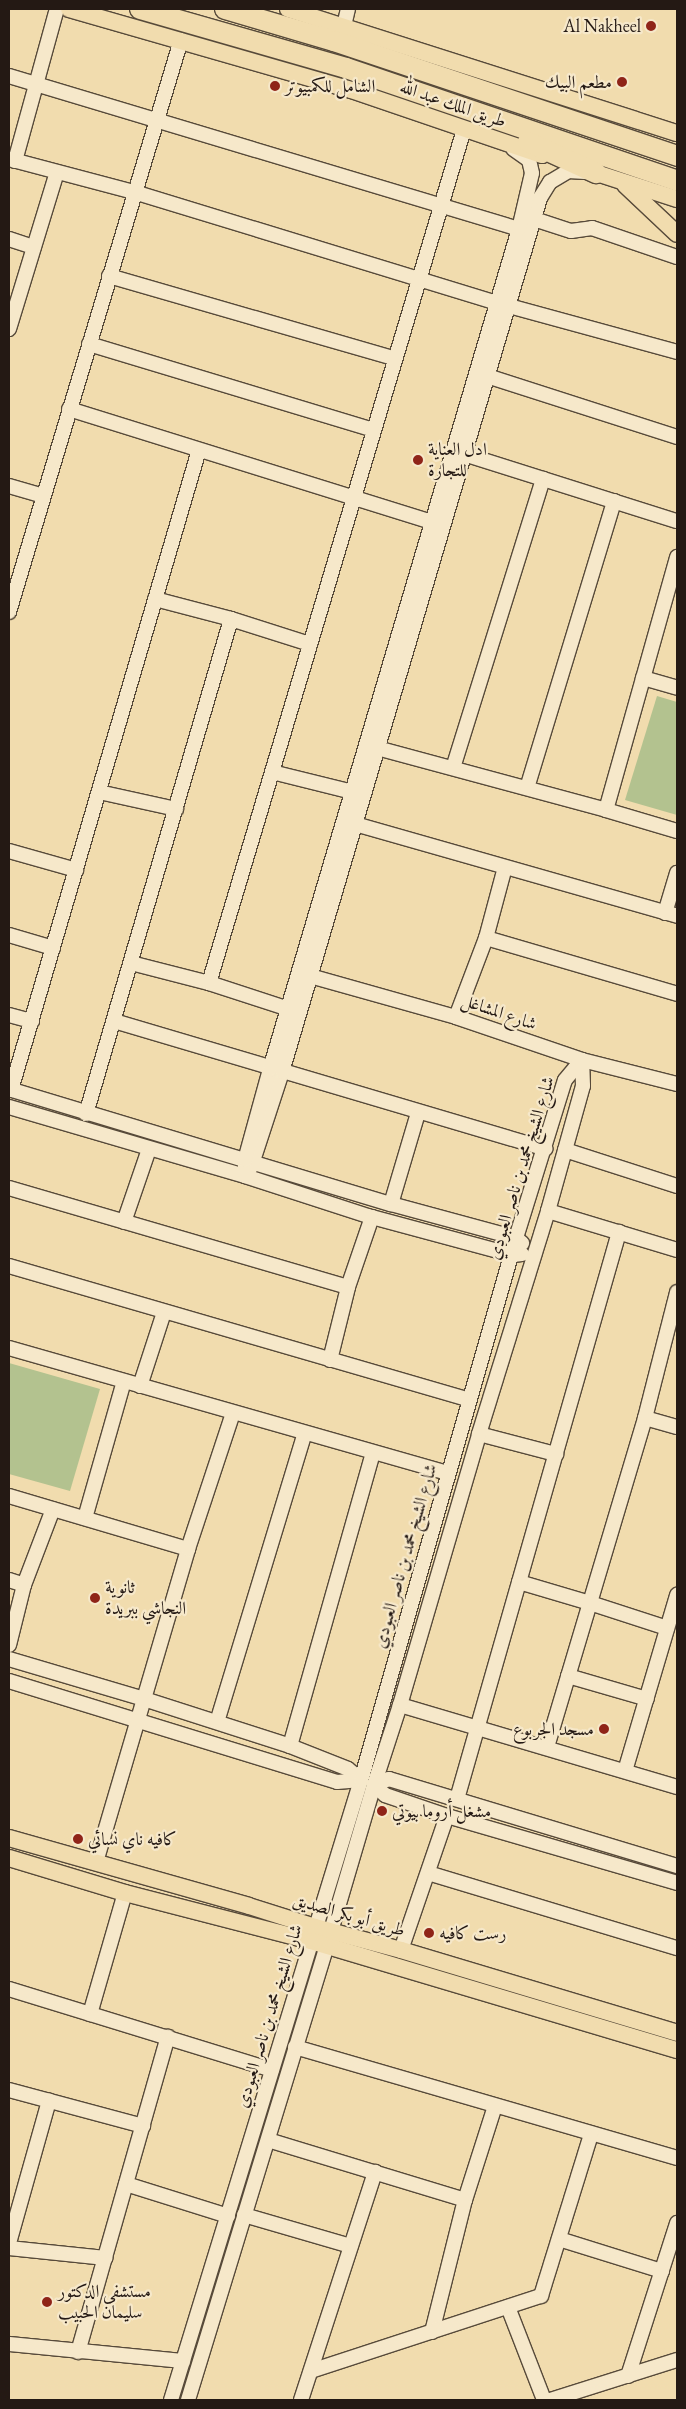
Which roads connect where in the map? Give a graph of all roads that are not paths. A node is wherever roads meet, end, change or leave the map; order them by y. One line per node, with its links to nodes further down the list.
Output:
1 (58, 9): 11 (street)
2 (69, 9): 8 (main road, طريق الملك عبد الله)
3 (140, 9): 9 (highway, طريق الملك عبد الله)
4 (225, 9): 16 (highway, طريق الملك عبد الله)
5 (288, 9): 7 (main road)
6 (348, 9): 7 (street)
7 (344, 26): 14 (main road)
8 (181, 40): 12 (street); 13 (main road, طريق الملك عبد الله)
9 (346, 68): 19 (highway); 21 (highway, طريق الملك عبد الله)
10 (9, 76): 11 (street)
11 (36, 84): 12 (street); 17 (street)
12 (156, 120): 22 (street); 24 (street)
13 (464, 129): 15 (main road, طريق الملك عبد الله); 24 (street)
14 (677, 133)
15 (499, 141): 19 (main road, طريق الملك عبد الله); 26 (street)
16 (677, 156)
17 (12, 160): 18 (street)
18 (57, 172): 22 (street); 29 (street)
19 (596, 173): 20 (main road, طريق الملك عبد الله); 25 (street)
20 (620, 180): 23 (main road, طريق الملك عبد الله); 27 (main road)
21 (677, 181)
22 (134, 192): 31 (street); 32 (street)
23 (677, 199)
24 (440, 206): 26 (street); 32 (street)
25 (534, 219): 26 (street); 30 (street); 33 (street)
26 (519, 229): 33 (street)
27 (677, 234)
28 (9, 240): 29 (street)
29 (34, 247): 34 (street)
30 (677, 257)
31 (109, 276): 35 (street); 37 (street)
32 (418, 278): 33 (street); 37 (street)
33 (503, 304): 36 (street); 38 (street); 50 (street)
34 (10, 320)
35 (89, 344): 39 (street); 40 (street)
36 (677, 352)
37 (394, 358): 40 (street)
38 (487, 376): 41 (street); 43 (street)
39 (70, 410): 42 (street); 46 (street)
40 (373, 430): 47 (street)
41 (677, 437)
42 (199, 450): 47 (street); 52 (street)
43 (464, 454): 44 (street); 50 (street)
44 (543, 479): 48 (street); 59 (street)
45 (9, 486): 46 (street)
46 (44, 496): 53 (street)
47 (353, 498): 50 (street); 55 (street)
48 (614, 501): 49 (street); 61 (street)
49 (677, 520)
50 (438, 524): 58 (street); 63 (street)
51 (677, 557): 56 (street)
52 (156, 599): 54 (street); 62 (street)
53 (9, 612)
54 (231, 619): 55 (street); 64 (street)
55 (310, 644): 60 (street)
56 (643, 678): 57 (street); 65 (street)
57 (677, 688)
58 (377, 748): 59 (street); 63 (street)
59 (453, 768): 61 (street)
60 (272, 772): 63 (street); 78 (street)
61 (527, 788): 65 (street)
62 (99, 792): 64 (street); 70 (street)
63 (358, 794): 66 (street); 80 (street)
64 (176, 809): 76 (street)
65 (606, 810): 67 (street)
66 (355, 824): 69 (street); 77 (street)
67 (677, 832)
68 (9, 851): 70 (street)
69 (505, 867): 72 (street); 74 (street)
70 (76, 870): 75 (street)
71 (677, 873): 72 (street)
72 (671, 915)
73 (9, 935): 75 (street)
74 (486, 938): 79 (street); 82 (street)
75 (53, 948): 84 (street)
76 (131, 963): 78 (street); 83 (street)
77 (310, 976): 80 (street); 82 (street, شارع المشاغل)
78 (209, 983): 80 (street)
79 (677, 994)
80 (294, 1011): 86 (street)
81 (9, 1015): 84 (street)
82 (456, 1017): 85 (street, شارع المشاغل)
83 (114, 1021): 86 (street); 91 (street)
84 (32, 1022): 88 (street)
85 (582, 1060): 87 (street, شارع المشاغل); 93 (street, شارع الشيخ محمد بن ناصر العبودي); 94 (street, شارع الشيخ محمد بن ناصر العبودي)
86 (276, 1070): 90 (street); 95 (street)
87 (677, 1084)
88 (10, 1090): 91 (street)
89 (9, 1107): 92 (street)
90 (418, 1112): 93 (street); 99 (street)
91 (86, 1114): 95 (street)
92 (149, 1149): 96 (street); 102 (street)
93 (545, 1149): 104 (street, شارع الشيخ محمد بن ناصر العبودي)
94 (565, 1150): 97 (street); 100 (street, شارع الشيخ محمد بن ناصر العبودي)
95 (249, 1161): 96 (street); 99 (street)
96 (245, 1176): 101 (street)
97 (677, 1186)
98 (9, 1188): 102 (street)
99 (391, 1204): 104 (street)
100 (548, 1211): 103 (street); 106 (street, شارع الشيخ محمد بن ناصر العبودي)
101 (372, 1217): 107 (street); 109 (street)
102 (124, 1222): 109 (street)
103 (619, 1232): 105 (street); 123 (street)
104 (516, 1238): 106 (street); 107 (street, شارع الشيخ محمد بن ناصر العبودي)
105 (677, 1250)
106 (534, 1253): 107 (street); 121 (street, شارع الشيخ محمد بن ناصر العبودي)
107 (513, 1255): 116 (street, شارع الشيخ محمد بن ناصر العبودي)
108 (9, 1266): 111 (street)
109 (348, 1287): 113 (street)
110 (677, 1292): 118 (street)
111 (164, 1312): 113 (street); 115 (street)
112 (9, 1348): 114 (street)
113 (330, 1360): 116 (street)
114 (124, 1381): 115 (street); 127 (street)
115 (140, 1386): 117 (street)
116 (469, 1400): 124 (street, شارع الشيخ محمد بن ناصر العبودي)
117 (233, 1413): 120 (street); 128 (street)
118 (645, 1418): 119 (street); 133 (street)
119 (677, 1427)
120 (305, 1433): 122 (street); 143 (street)
121 (479, 1434): 123 (street); 141 (street, شارع الشيخ محمد بن ناصر العبودي)
122 (373, 1453): 124 (street); 145 (street)
123 (556, 1454): 130 (street)
124 (448, 1473): 148 (street, شارع الشيخ محمد بن ناصر العبودي)
125 (9, 1496): 126 (street)
126 (53, 1509): 127 (street); 131 (street)
127 (85, 1518): 128 (street)
128 (188, 1549): 139 (street)
129 (9, 1580): 131 (street)
130 (519, 1582): 133 (street); 144 (street)
131 (24, 1585): 135 (street)
132 (677, 1595): 134 (street)
133 (590, 1602): 134 (street); 137 (street)
134 (667, 1628): 140 (street)
135 (9, 1644)
136 (9, 1659): 139 (street)
137 (568, 1676): 140 (street); 146 (street)
138 (9, 1681): 142 (street)
139 (144, 1699): 142 (street); 143 (street)
140 (647, 1699): 147 (street)
141 (400, 1704): 144 (street); 148 (street, شارع الشيخ محمد بن ناصر العبودي)
142 (137, 1722): 148 (street); 154 (street)
143 (217, 1722): 145 (street)
144 (478, 1726): 146 (street); 150 (street)
145 (290, 1746): 148 (street)
146 (547, 1747): 147 (street)
147 (625, 1771): 149 (street)
148 (367, 1783): 150 (street); 151 (street); 159 (street, شارع الشيخ محمد بن ناصر العبودي); 160 (street, شارع الشيخ محمد بن ناصر العبودي)
149 (677, 1787)
150 (457, 1800): 155 (street)
151 (447, 1816): 156 (street); 157 (street)
152 (9, 1838): 154 (main road, طريق أبو بكر الصديق)
153 (9, 1858): 158 (main road, طريق أبو بكر الصديق)
154 (96, 1862): 160 (main road, طريق أبو بكر الصديق)
155 (677, 1866)
156 (428, 1873): 162 (street); 163 (street)
157 (677, 1883)
158 (125, 1893): 160 (main road, طريق أبو بكر الصديق); 165 (street)
159 (331, 1931): 160 (main road, طريق أبو بكر الصديق); 161 (street, شارع الشيخ محمد بن ناصر العبودي); 163 (main road, طريق أبو بكر الصديق)
160 (313, 1934): 161 (main road, طريق أبو بكر الصديق); 170 (street, شارع الشيخ محمد بن ناصر العبودي)
161 (326, 1948): 168 (street, شارع الشيخ محمد بن ناصر العبودي); 169 (main road, طريق أبو بكر الصديق)
162 (677, 1948)
163 (401, 1950): 166 (main road, طريق أبو بكر الصديق)
164 (9, 1989): 165 (street)
165 (90, 2014): 167 (street)
166 (677, 2034)
167 (168, 2038): 170 (street); 174 (street)
168 (295, 2047): 173 (street); 176 (street, شارع الشيخ محمد بن ناصر العبودي)
169 (677, 2050)
170 (272, 2070): 182 (street, شارع الشيخ محمد بن ناصر العبودي)
171 (9, 2090): 172 (street)
172 (49, 2101): 174 (street); 185 (street)
173 (495, 2106): 175 (street); 180 (street)
174 (142, 2126): 179 (street)
175 (591, 2134): 177 (street); 184 (street)
176 (268, 2140): 178 (street); 181 (street, شارع الشيخ محمد بن ناصر العبودي)
177 (677, 2158)
178 (375, 2172): 180 (street); 186 (street)
179 (126, 2184): 182 (street); 188 (street)
180 (465, 2200): 191 (street)
181 (244, 2215): 186 (street); 199 (street, شارع الشيخ محمد بن ناصر العبودي)
182 (228, 2216): 195 (street, شارع الشيخ محمد بن ناصر العبودي)
183 (677, 2223): 189 (street)
184 (559, 2238): 189 (street); 190 (street)
185 (9, 2243)
186 (351, 2246): 196 (street)
187 (9, 2248): 188 (street)
188 (105, 2258): 193 (street)
189 (662, 2271): 197 (street)
190 (508, 2307): 191 (street); 201 (street)
191 (432, 2332): 196 (street)
192 (9, 2344): 193 (street)
193 (78, 2352): 195 (street)
194 (677, 2360): 197 (street)
195 (184, 2362): 198 (street, شارع الشيخ محمد بن ناصر العبودي)
196 (311, 2371): 200 (street)
197 (628, 2376): 202 (street)
198 (171, 2400)
199 (188, 2400)
200 (301, 2400)
201 (544, 2400)
202 (550, 2400)

